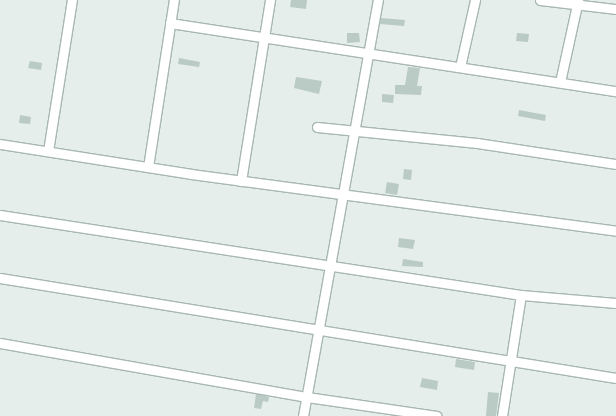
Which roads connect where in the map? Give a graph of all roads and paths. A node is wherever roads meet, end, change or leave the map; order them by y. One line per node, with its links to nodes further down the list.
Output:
1 (72, 0): 18 (street)
2 (174, 0): 9 (street)
3 (270, 0): 10 (street)
4 (378, 0): 11 (street)
5 (475, 0): 12 (street)
6 (540, 0): 7 (street)
7 (578, 2): 8 (street); 13 (street)
8 (616, 9)
9 (170, 23): 10 (street); 20 (street)
10 (264, 37): 11 (street); 21 (street)
11 (368, 53): 12 (street); 16 (street)
12 (460, 67): 13 (street)
13 (560, 82): 14 (street)
14 (616, 91)
15 (317, 127): 16 (street)
16 (354, 131): 19 (street); 22 (street)
17 (0, 144): 18 (street)
18 (48, 151): 20 (street)
19 (616, 164)
20 (148, 167): 21 (street)
21 (241, 180): 22 (street)
22 (344, 194): 24 (street); 25 (street)
23 (0, 215): 25 (street)
24 (616, 231)
25 (330, 265): 27 (street); 29 (street)
26 (0, 278): 29 (street)
27 (521, 295): 28 (street); 31 (street)
28 (616, 303)
29 (319, 330): 31 (street); 33 (street)
30 (0, 343): 33 (street)
31 (510, 361): 32 (street); 36 (street)
32 (616, 378)
33 (307, 397): 34 (street); 35 (street)
34 (303, 416)
35 (437, 416)
36 (502, 416)

